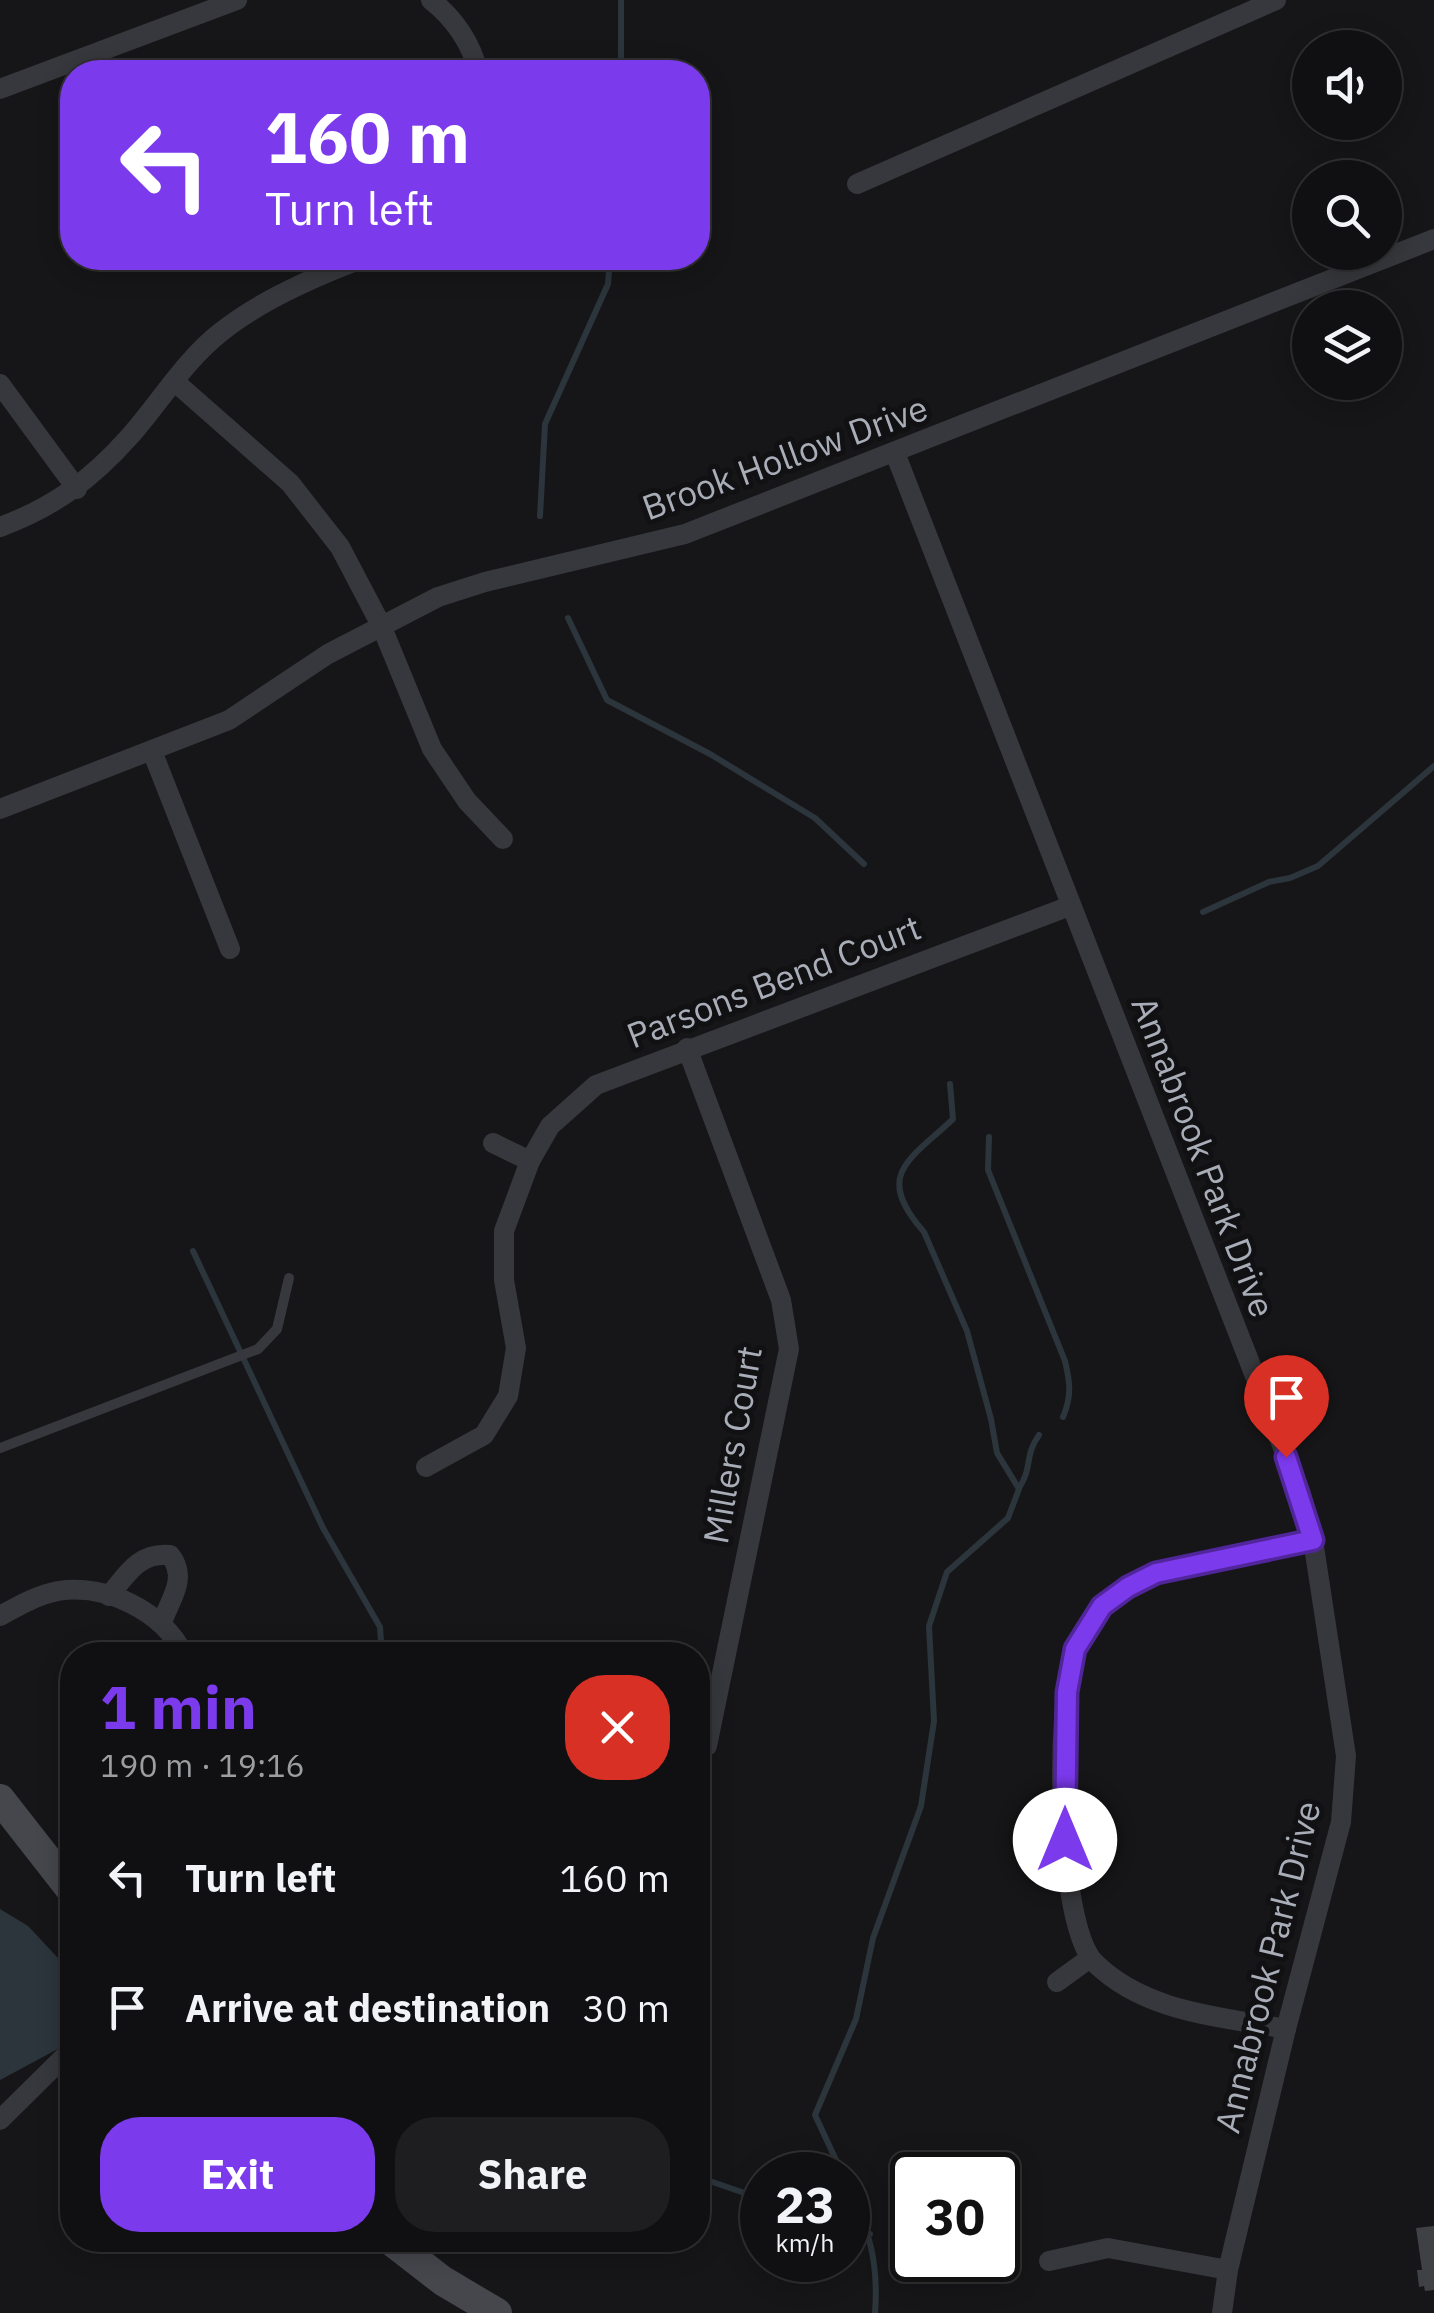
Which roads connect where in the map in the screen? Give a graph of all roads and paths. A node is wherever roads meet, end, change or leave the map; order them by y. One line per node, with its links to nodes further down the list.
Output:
1 (237, 0): 4 (street)
2 (432, 0): 5 (street)
3 (1276, 0): 8 (street)
4 (77, 60)
5 (475, 60)
6 (60, 66): 7 (street)
7 (0, 89)
8 (857, 184)
9 (1433, 243): 13 (street, Brook Hollow Drive)
10 (339, 270): 11 (street)
11 (174, 381): 14 (street); 16 (street)
12 (0, 384): 14 (street)
13 (895, 453): 16 (street, Brook Hollow Drive); 20 (street, Annabrook Park Drive)
14 (78, 489): 15 (street)
15 (0, 528)
16 (381, 625): 17 (street, Brook Hollow Drive); 19 (street)
17 (152, 751): 18 (street, Brook Hollow Drive); 21 (street)
18 (0, 809)
19 (503, 840)
20 (1070, 906): 22 (street, Parsons Bend Court); 28 (street, Annabrook Park Drive)
21 (230, 949)
22 (687, 1048): 24 (street, Parsons Bend Court); 33 (street, Millers Court)
23 (493, 1142): 24 (street)
24 (530, 1161): 27 (street, Parsons Bend Court)
25 (288, 1278): 26 (lane)
26 (0, 1448)
27 (426, 1467)
28 (1313, 1540): 36 (street); 38 (street, Annabrook Park Drive)
29 (109, 1596): 30 (street); 31 (street); 31 (street)
30 (0, 1616)
31 (162, 1622): 32 (street)
32 (178, 1642)
33 (710, 1727)
34 (0, 1799): 35 (main road)
35 (60, 1876)
36 (1090, 1958): 37 (street); 38 (street)
37 (1057, 1982)
38 (1286, 2029): 43 (street, Annabrook Park Drive)
39 (60, 2061): 40 (street)
40 (0, 2120)
41 (406, 2252): 44 (main road)
42 (1048, 2261): 43 (street)
43 (1228, 2270): 45 (street, Annabrook Park Drive)
44 (497, 2313)
45 (1222, 2313)

